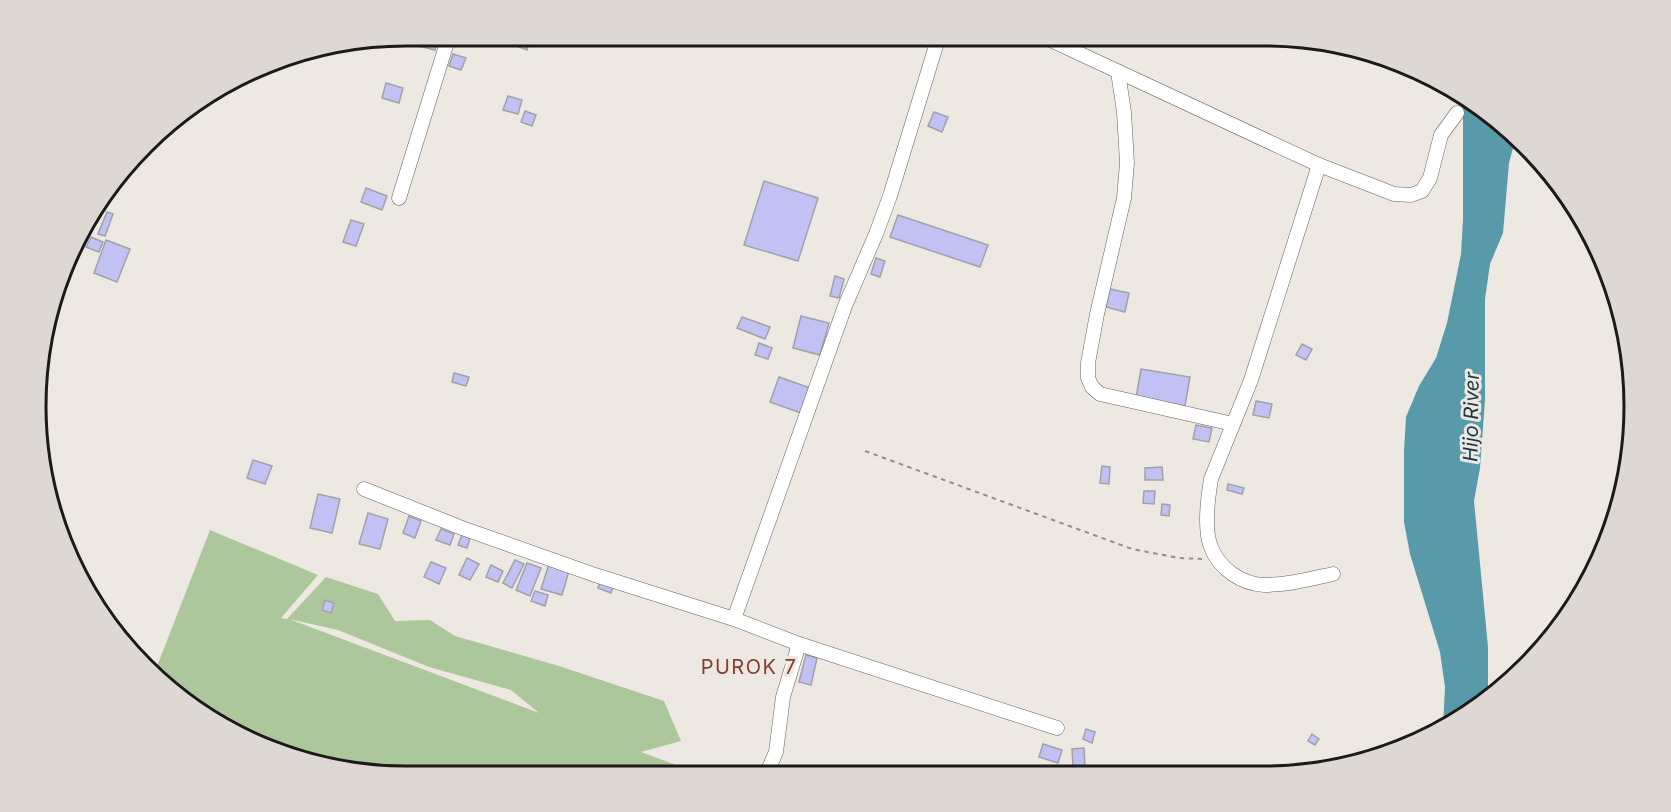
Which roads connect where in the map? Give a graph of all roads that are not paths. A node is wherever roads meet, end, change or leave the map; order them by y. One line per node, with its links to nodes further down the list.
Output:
1 (446, 46): 7 (street)
2 (936, 46): 11 (street)
3 (1063, 46): 4 (street)
4 (1118, 72): 6 (street); 8 (street)
5 (1457, 113): 6 (street)
6 (1319, 165): 8 (street)
7 (399, 198)
8 (1233, 424): 10 (street)
9 (364, 489): 11 (street)
10 (1333, 574)
11 (734, 620): 12 (street)
12 (799, 644): 13 (street); 14 (street)
13 (1057, 728)
14 (770, 766)

